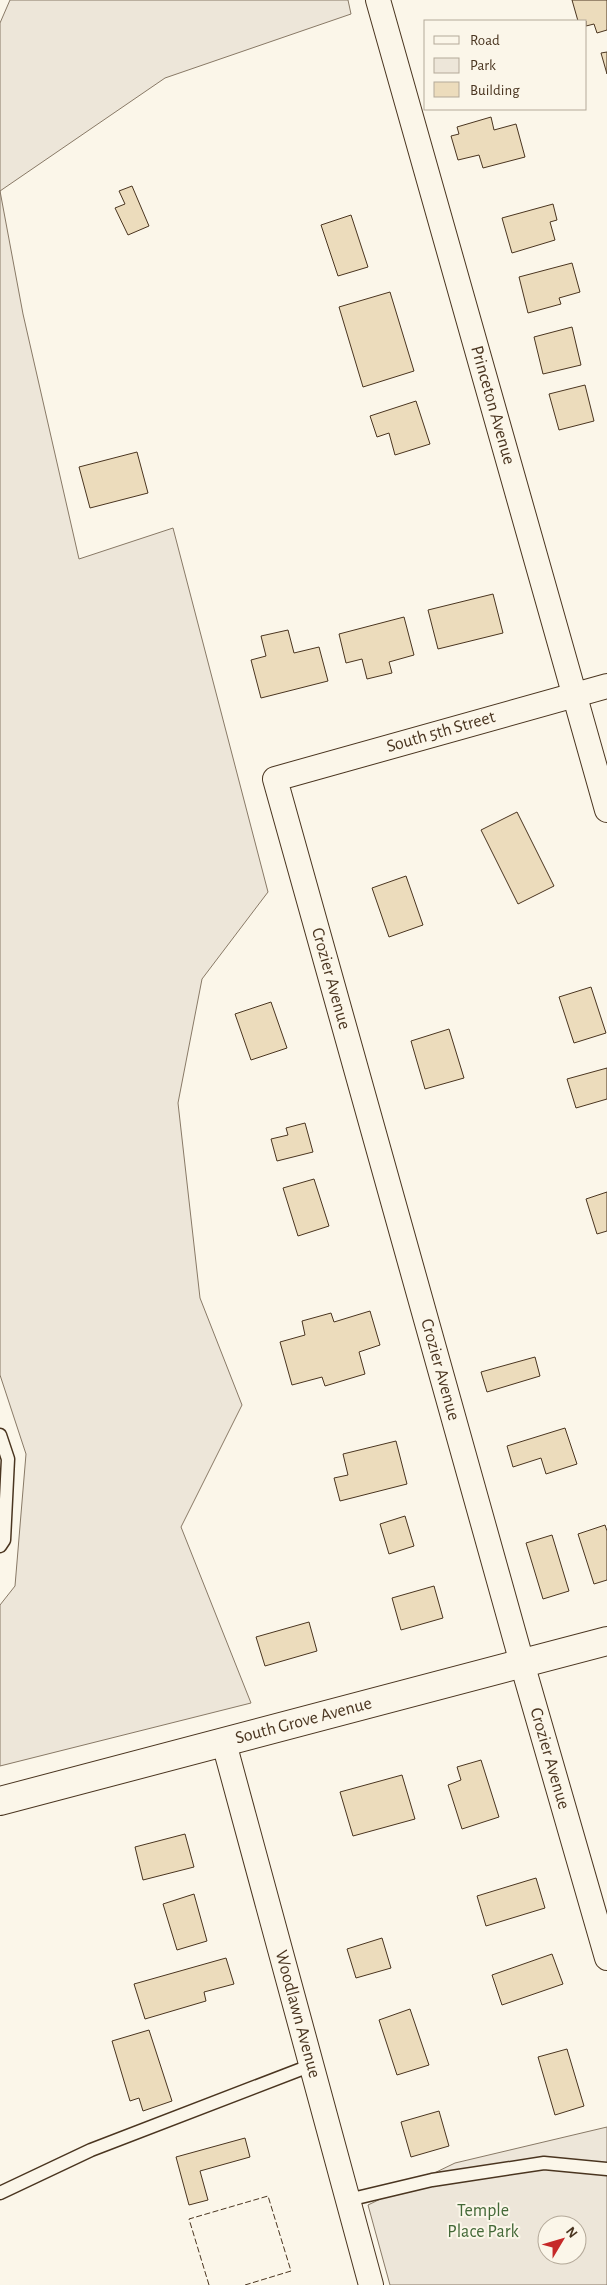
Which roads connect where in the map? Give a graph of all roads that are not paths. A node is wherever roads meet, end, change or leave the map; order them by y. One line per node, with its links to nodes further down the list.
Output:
1 (378, 0): 3 (street, Princeton Avenue)
2 (607, 686): 3 (street, South 5th Street)
3 (575, 695): 4 (street, South 5th Street); 5 (street, Princeton Avenue)
4 (275, 779): 9 (street, Crozier Avenue)
5 (607, 810)
6 (0, 1436): 7 (lane)
7 (0, 1546)
8 (607, 1640): 9 (main road, South Grove Avenue)
9 (522, 1663): 10 (main road, South Grove Avenue); 12 (street, Crozier Avenue)
10 (224, 1743): 11 (main road, South Grove Avenue); 13 (street, Woodlawn Avenue)
11 (0, 1801)
12 (607, 1958)
13 (312, 2065): 15 (lane); 16 (street, Woodlawn Avenue)
14 (607, 2169): 16 (lane)
15 (0, 2193)
16 (348, 2200): 17 (street, Woodlawn Avenue)
17 (371, 2285)

